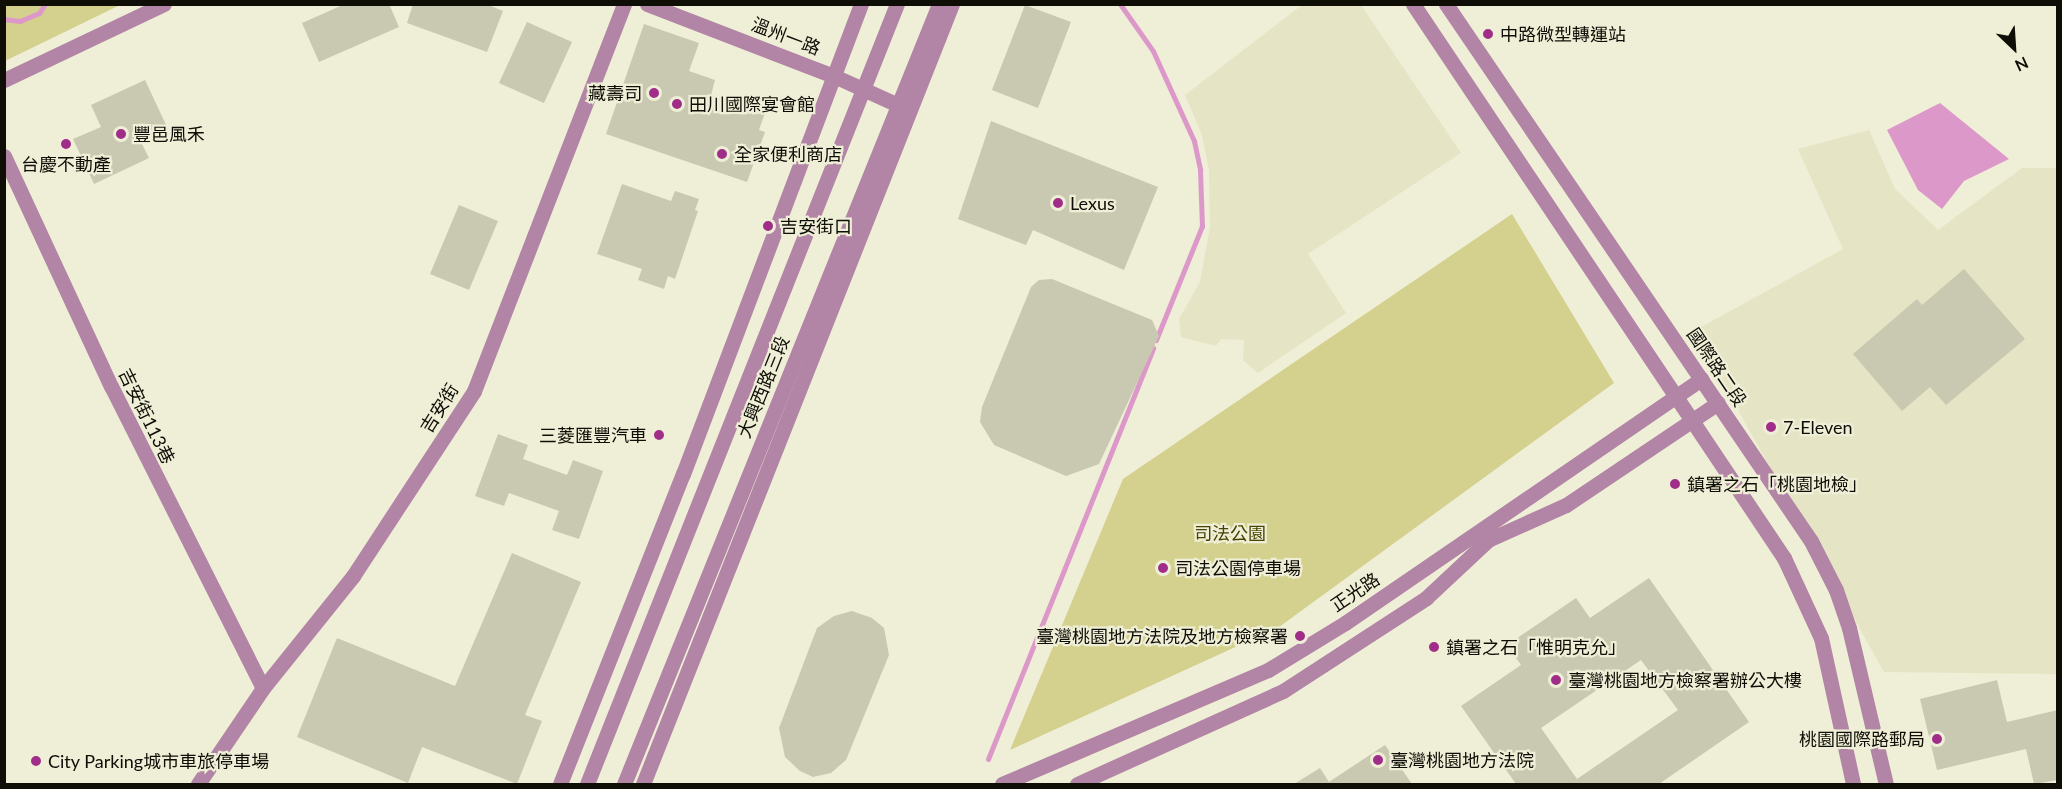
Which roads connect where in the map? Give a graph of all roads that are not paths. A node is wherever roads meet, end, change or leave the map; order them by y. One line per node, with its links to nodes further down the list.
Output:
1 (164, 4): 11 (street)
2 (624, 4): 21 (street, 吉安街)
3 (647, 4): 10 (street, 溫州一路)
4 (861, 4): 10 (street)
5 (897, 4): 12 (street, 大興西路三段)
6 (939, 4): 13 (street, 大興西路三段)
7 (952, 4): 13 (street, 大興西路三段)
8 (1413, 4): 16 (street)
9 (1446, 4): 15 (street, 國際路二段)
10 (834, 76): 12 (street, 溫州一路); 23 (street)
11 (4, 80)
12 (863, 89): 13 (street, 溫州一路); 24 (street, 大興西路三段)
13 (904, 107): 25 (street, 大興西路三段); 26 (street, 大興西路三段)
14 (4, 156): 21 (street, 吉安街113巷)
15 (1701, 380): 16 (street, 正光路); 17 (street, 國際路二段)
16 (1676, 396): 18 (street); 19 (street, 正光路)
17 (1718, 403): 18 (street); 30 (street, 國際路二段)
18 (1693, 421): 20 (street); 29 (street)
19 (1355, 616): 20 (street); 27 (street, 正光路)
20 (1369, 636): 28 (street)
21 (263, 688): 22 (street, 吉安街)
22 (198, 784)
23 (560, 784)
24 (587, 784)
25 (624, 784)
26 (643, 784)
27 (1002, 784)
28 (1077, 784)
29 (1853, 784)
30 (1886, 784)

